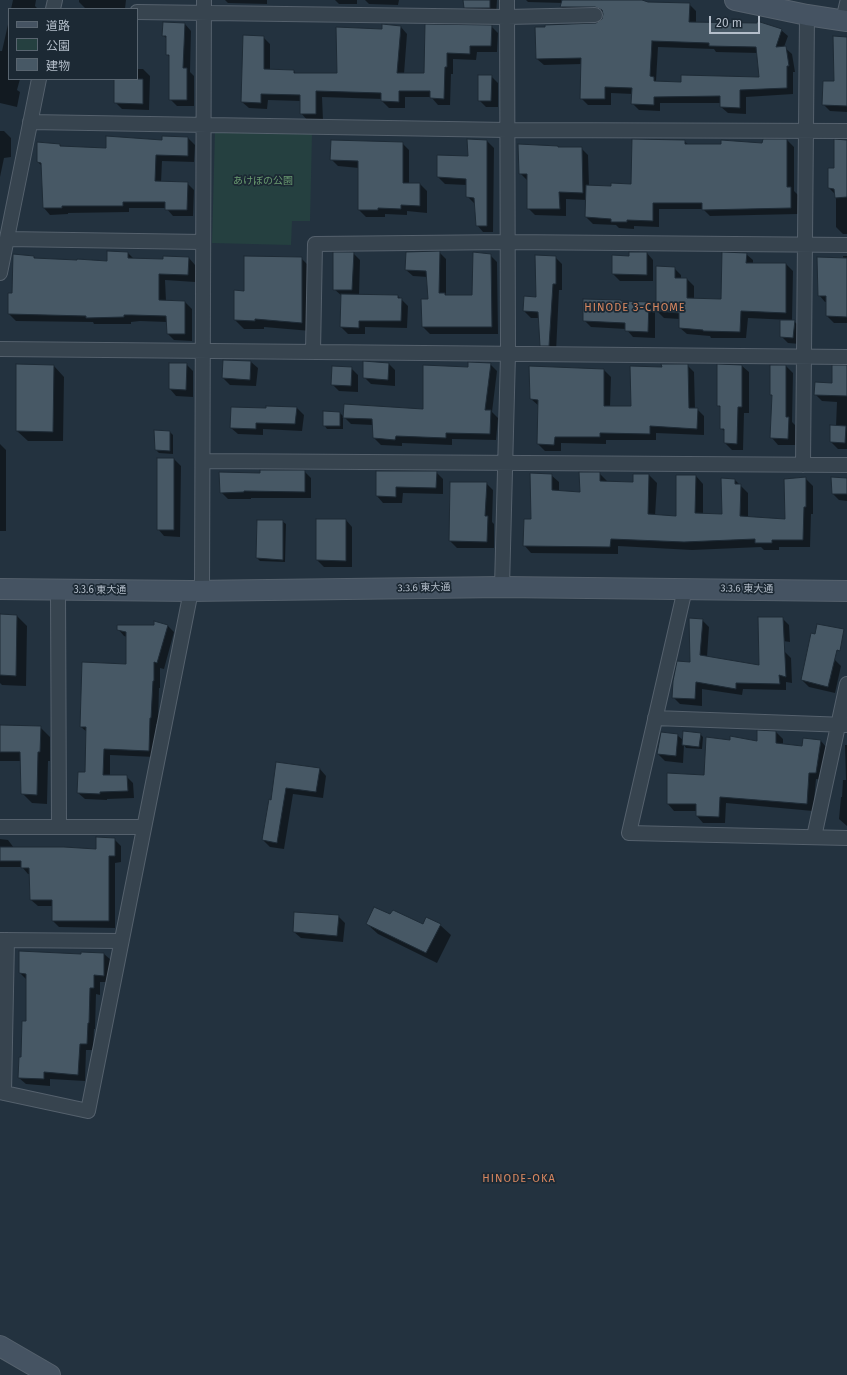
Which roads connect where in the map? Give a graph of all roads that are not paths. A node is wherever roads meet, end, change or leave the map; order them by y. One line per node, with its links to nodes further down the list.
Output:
1 (507, 0): 8 (street)
2 (735, 0): 6 (street)
3 (204, 6): 4 (street); 8 (street); 11 (street)
4 (138, 12)
5 (595, 15): 8 (street)
6 (807, 15): 7 (street); 13 (street)
7 (846, 15)
8 (507, 17): 12 (street)
9 (39, 80): 10 (street)
10 (30, 122): 11 (street); 15 (street)
11 (204, 124): 12 (street); 16 (street)
12 (507, 130): 13 (street); 17 (street)
13 (806, 130): 14 (street); 18 (street)
14 (847, 131)
15 (7, 239): 16 (street); 20 (street)
16 (204, 242): 22 (street)
17 (508, 242): 18 (street); 23 (street); 24 (street)
18 (805, 244): 19 (street); 25 (street)
19 (847, 245)
20 (0, 274)
21 (0, 349): 22 (street)
22 (203, 351): 23 (street); 27 (street)
23 (313, 352): 24 (street)
24 (508, 354): 25 (street); 28 (street)
25 (804, 356): 26 (street); 29 (street)
26 (847, 357)
27 (203, 461): 28 (street); 35 (street)
28 (505, 463): 29 (street); 31 (street)
29 (803, 465): 30 (street)
30 (847, 465)
31 (502, 587): 32 (street, 3.3.6 東大通); 35 (street, 3.3.6 東大通)
32 (685, 589): 36 (street, 3.3.6 東大通); 38 (street)
33 (0, 590): 34 (street, 3.3.6 東大通)
34 (58, 590): 35 (street, 3.3.6 東大通); 41 (street)
35 (197, 591): 42 (street)
36 (847, 591)
37 (847, 684): 39 (street)
38 (655, 718): 39 (street); 43 (street)
39 (843, 725): 43 (street)
40 (0, 827): 41 (street)
41 (59, 827): 42 (street)
42 (144, 828): 46 (street)
43 (814, 837): 44 (street)
44 (847, 838)
45 (3, 940): 46 (street); 47 (street)
46 (121, 941): 47 (street)
47 (2, 1092)
48 (0, 1346): 49 (street)
49 (50, 1375)

